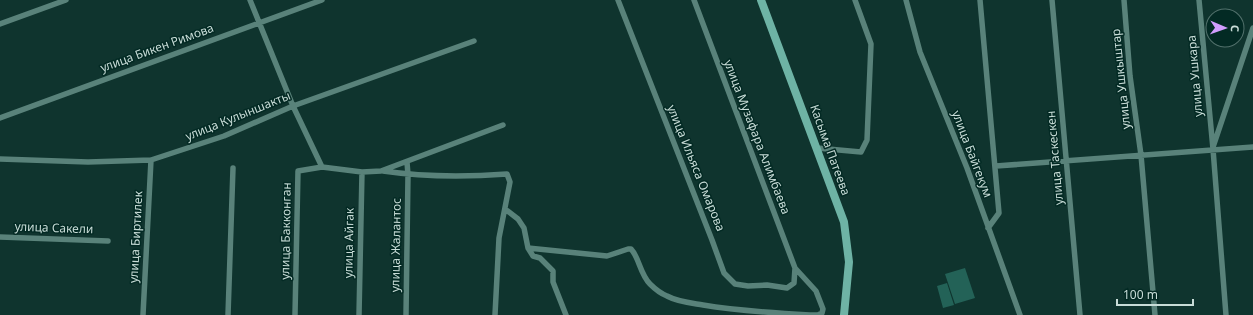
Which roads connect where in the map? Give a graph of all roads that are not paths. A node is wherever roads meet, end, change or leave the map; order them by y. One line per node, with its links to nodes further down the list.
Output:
1 (66, 0): 14 (street)
2 (250, 0): 13 (street)
3 (322, 0): 13 (street, улица Бикен Римова)
4 (618, 0): 40 (street, улица Ильяса Омарова)
5 (694, 0): 39 (street, улица Музафара Алимбаева)
6 (761, 0): 21 (main road, Касыма Патеева)
7 (855, 0): 21 (street)
8 (906, 0): 35 (street, улица Байгекум)
9 (980, 0): 28 (street)
10 (1052, 0): 26 (street, улица Таскескен)
11 (1124, 0): 23 (street, улица Ушкыштар)
12 (1199, 0): 22 (street, улица Ушкара)
13 (259, 22): 17 (street); 18 (street, улица Бикен Римова)
14 (0, 24)
15 (1253, 28): 22 (street)
16 (474, 41): 17 (street, улица Кулыншакты)
17 (293, 106): 25 (street, улица Кулыншакты); 29 (street)
18 (0, 118)
19 (503, 125): 27 (street)
20 (1253, 147): 22 (street)
21 (817, 148): 48 (main road, Касыма Патеева)
22 (1213, 149): 23 (street); 52 (street, улица Ушкара)
23 (1141, 155): 26 (street); 51 (street, улица Ушкыштар)
24 (0, 159): 25 (street, улица Кулыншакты)
25 (151, 160): 41 (street, улица Биртилек)
26 (1067, 161): 28 (street); 50 (street, улица Таскескен)
27 (407, 162): 31 (street); 33 (street, улица Жалантос)
28 (996, 166): 35 (street)
29 (322, 167): 32 (street); 43 (street, улица Бакконган)
30 (233, 168): 42 (street)
31 (381, 171): 32 (street); 33 (street)
32 (362, 172): 44 (street, улица Айгак)
33 (408, 175): 34 (street); 45 (street, улица Жалантос)
34 (505, 209): 38 (street); 46 (street)
35 (988, 228): 49 (street, улица Байгекум)
36 (0, 237): 37 (street, улица Сакели)
37 (108, 241)
38 (528, 248): 39 (street); 47 (street)
39 (795, 268): 40 (street, улица Музафара Алимбаева)
40 (794, 283)
41 (143, 315)
42 (228, 315)
43 (295, 315)
44 (359, 315)
45 (406, 315)
46 (495, 315)
47 (566, 315)
48 (844, 315)
49 (1020, 315)
50 (1080, 315)
51 (1155, 315)
52 (1226, 315)

